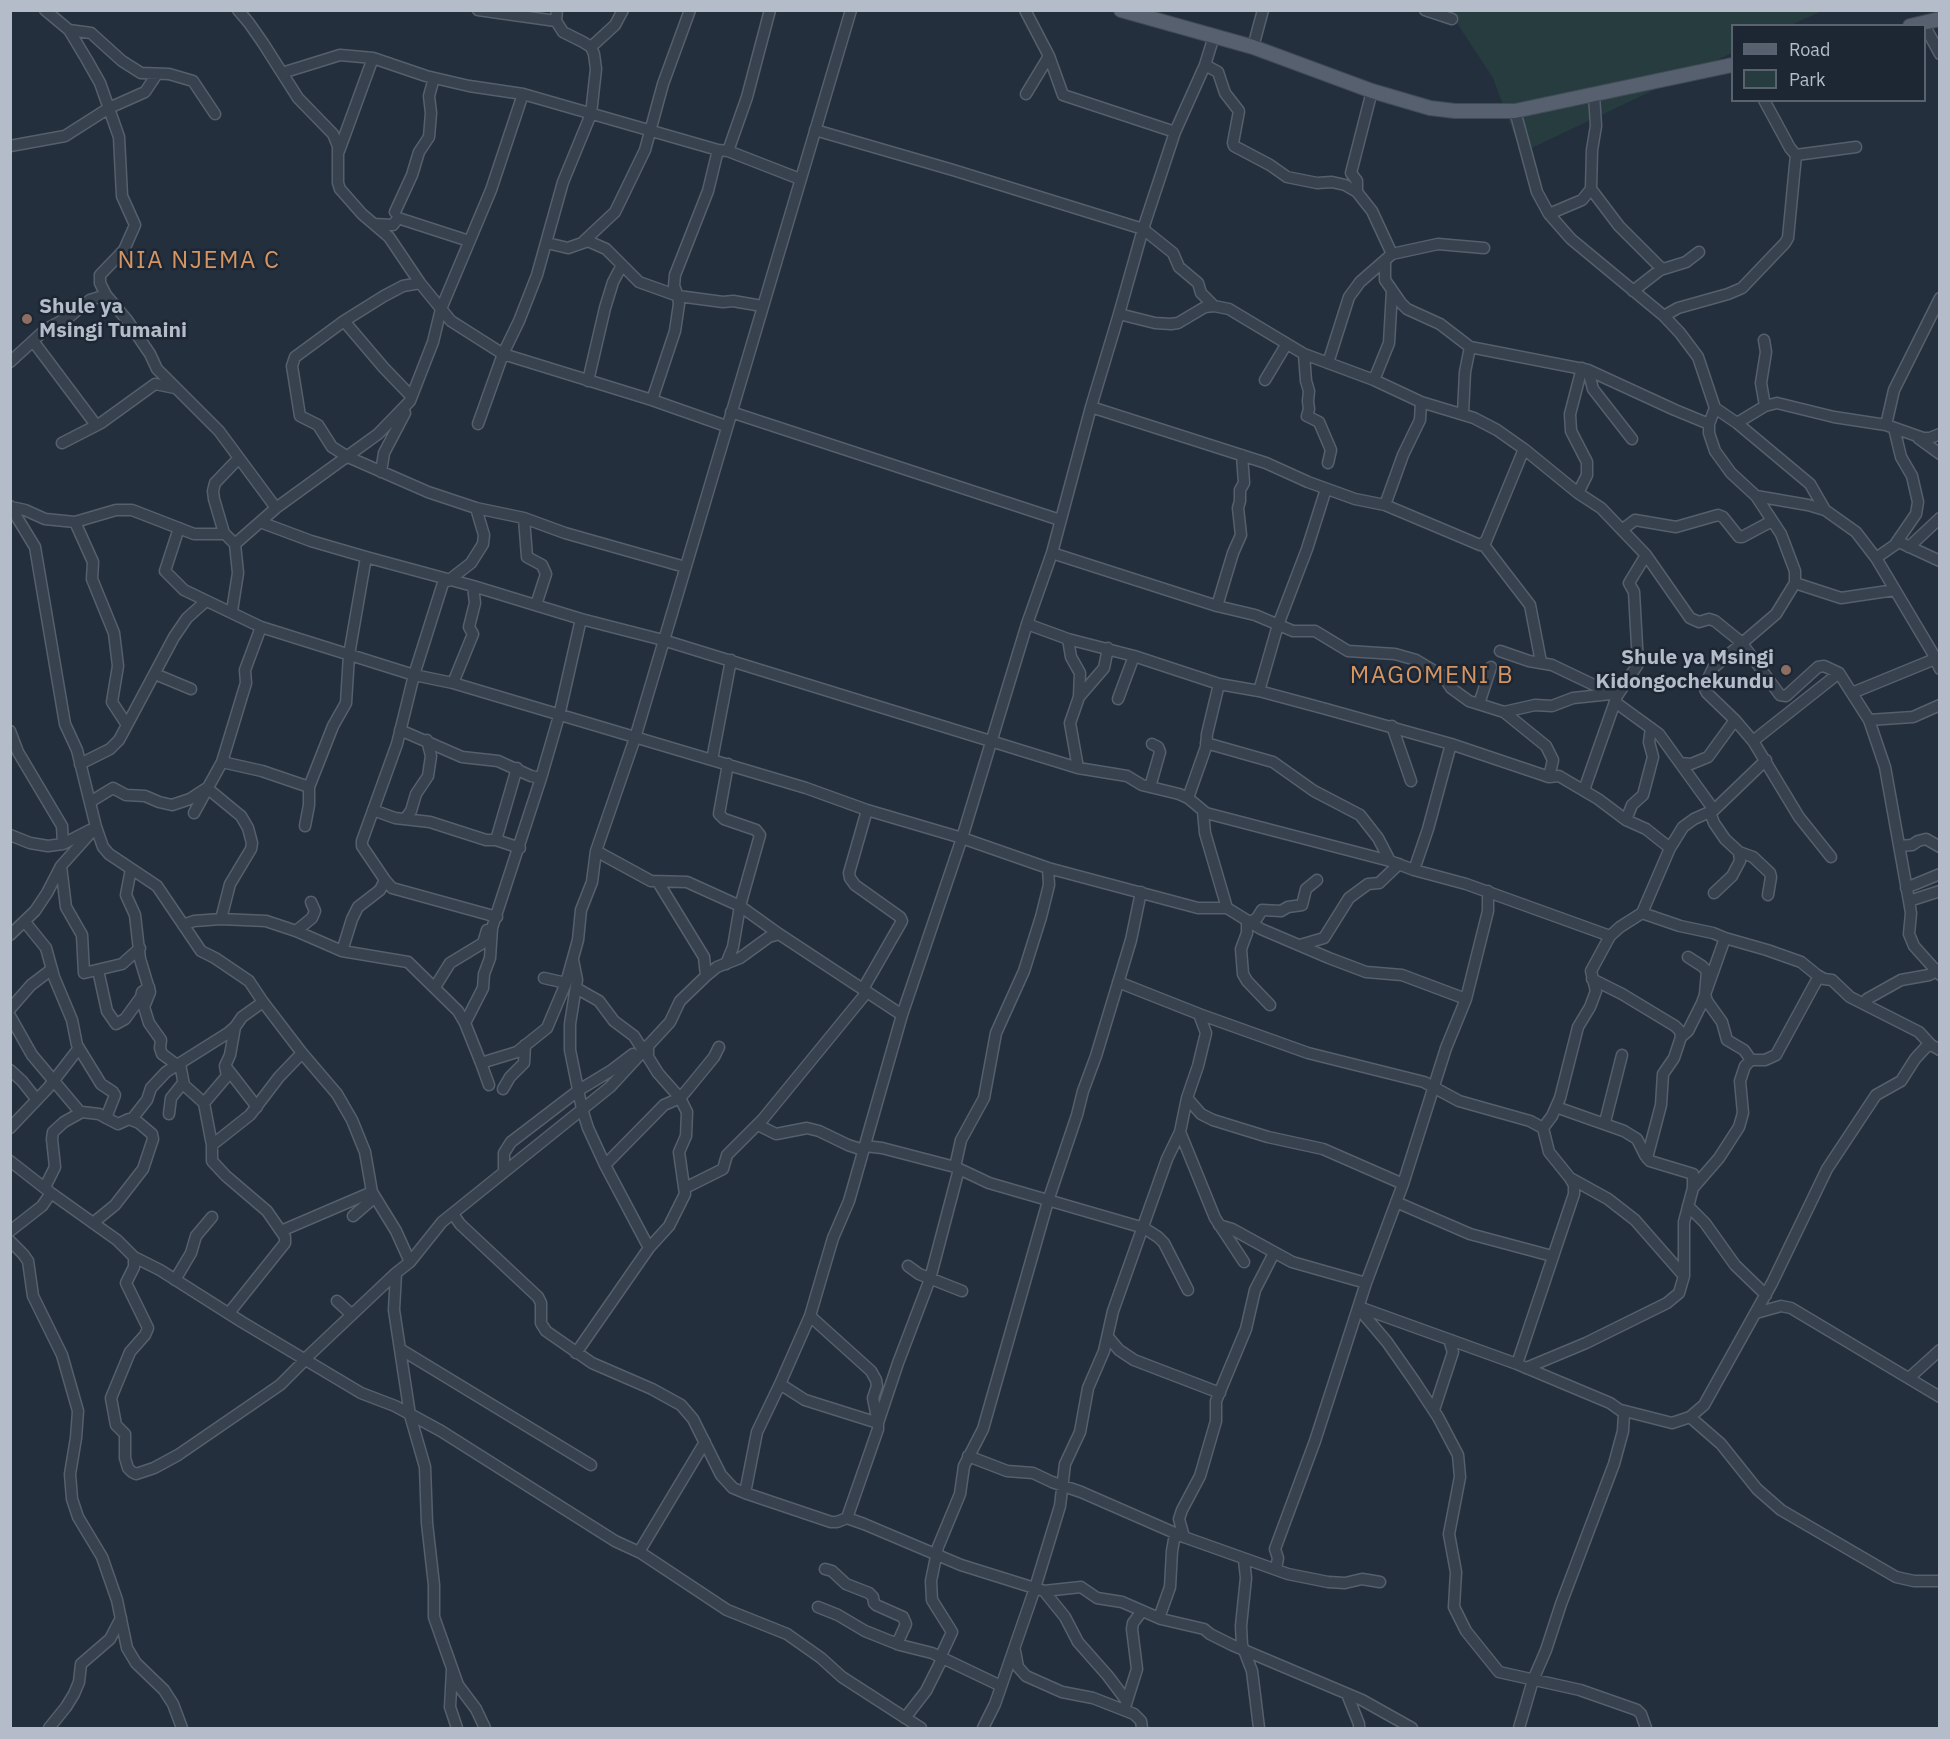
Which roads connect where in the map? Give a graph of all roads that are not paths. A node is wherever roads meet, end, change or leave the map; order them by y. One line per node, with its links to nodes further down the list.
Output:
1 (45, 10): 16 (street)
2 (238, 10): 26 (street)
3 (478, 10): 12 (street)
4 (623, 10): 19 (street)
5 (690, 10): 38 (street)
6 (770, 10): 43 (street)
7 (1025, 10): 22 (street)
8 (1121, 10): 17 (main road)
9 (1263, 10): 20 (street)
10 (1425, 10): 13 (street)
11 (849, 11): 39 (street)
12 (557, 16): 19 (street)
13 (1452, 19)
14 (1940, 19): 15 (main road)
15 (1917, 24)
16 (69, 30): 27 (street); 34 (street)
17 (1214, 36): 20 (main road); 24 (street)
18 (1926, 36): 21 (street)
19 (591, 47): 37 (street)
20 (1253, 47): 29 (main road)
21 (1940, 54)
22 (1049, 56): 31 (street); 40 (street)
23 (373, 58): 26 (street); 28 (street); 44 (street)
24 (1205, 65): 40 (street); 48 (street)
25 (1731, 65): 32 (main road)
26 (282, 74): 44 (street)
27 (158, 75): 34 (street); 36 (street)
28 (434, 78): 30 (street); 49 (street)
29 (1372, 91): 35 (main road); 48 (street)
30 (523, 94): 37 (street); 54 (street)
31 (1026, 94)
32 (1594, 95): 35 (main road); 47 (street)
33 (1765, 102): 45 (street)
34 (109, 108): 41 (street); 64 (street)
35 (1515, 111): 50 (street)
36 (215, 114)
37 (591, 114): 38 (street); 55 (street)
38 (651, 130): 43 (street); 53 (street)
39 (815, 130): 46 (street); 52 (street)
40 (1175, 132): 52 (street)
41 (10, 146)
42 (1856, 147): 45 (street)
43 (723, 150): 46 (street); 65 (street)
44 (338, 153): 51 (street)
45 (1796, 155): 71 (street)
46 (800, 179): 67 (street)
47 (1591, 189): 50 (street); 60 (street)
48 (1357, 192): 58 (street)
49 (395, 212)
50 (1549, 214): 63 (street)
51 (374, 224): 54 (street); 61 (street)
52 (1143, 229): 68 (street); 70 (street)
53 (584, 241): 55 (street); 59 (street)
54 (469, 242): 69 (street)
55 (547, 243): 77 (street)
56 (1484, 248): 58 (street)
57 (1699, 252): 60 (street)
58 (1389, 257): 62 (street); 80 (street)
59 (622, 266): 65 (street); 85 (street)
60 (1662, 269): 63 (street)
61 (420, 284): 69 (street); 72 (street)
62 (1392, 291): 76 (street); 84 (street)
63 (1633, 291): 71 (street)
64 (106, 295): 74 (street); 81 (street)
65 (678, 296): 67 (street); 89 (street)
66 (1940, 298): 101 (street)
67 (762, 306): 94 (street)
68 (1214, 306): 70 (street); 75 (street)
69 (441, 309): 77 (street); 88 (street)
70 (1119, 314): 92 (street)
71 (1664, 316): 93 (street)
72 (344, 321): 88 (street); 109 (street)
73 (1764, 340): 91 (street)
74 (33, 341): 79 (street); 99 (street)
75 (1286, 345): 78 (street); 83 (street)
76 (1470, 346): 82 (street); 95 (street)
77 (503, 354): 85 (street); 97 (street)
78 (1304, 354): 80 (street); 111 (street)
79 (10, 362)
80 (1328, 363): 84 (street)
81 (157, 369): 86 (street); 87 (street)
82 (1585, 369): 98 (street); 104 (street); 114 (street)
83 (1265, 380)
84 (1374, 380): 90 (street)
85 (588, 381): 89 (street)
86 (155, 384): 87 (street); 99 (street)
87 (176, 388): 110 (street)
88 (411, 399): 109 (street); 112 (street)
89 (652, 400): 100 (street)
90 (1421, 402): 95 (street); 116 (street)
91 (1765, 406): 96 (street); 101 (street)
92 (1090, 407): 108 (street); 123 (street)
93 (1715, 408): 96 (street); 98 (street)
94 (731, 412): 100 (street); 123 (street)
95 (1463, 413): 106 (street)
96 (1737, 423): 120 (street)
97 (478, 424)
98 (1709, 424): 115 (street)
99 (96, 425): 105 (street)
100 (726, 426): 139 (street)
101 (1890, 426): 103 (street); 130 (street)
102 (1940, 434): 103 (street)
103 (1914, 435): 107 (street)
104 (1632, 438)
105 (62, 443)
106 (1524, 449): 114 (street); 132 (street)
107 (1940, 454)
108 (1242, 455): 113 (street); 146 (street)
109 (348, 457): 112 (street); 118 (street)
110 (238, 459): 118 (street); 129 (street)
111 (1328, 463)
112 (381, 472): 119 (street)
113 (1326, 489): 116 (street); 150 (street)
114 (1578, 493): 128 (street)
115 (1756, 496): 120 (street); 124 (street)
116 (1385, 505): 132 (street)
117 (11, 506): 125 (street); 196 (street)
118 (276, 508): 126 (street)
119 (476, 508): 121 (street); 140 (street)
120 (1825, 510): 137 (street)
121 (524, 518): 139 (street); 145 (street)
122 (1940, 518): 133 (street)
123 (1060, 520): 134 (street)
124 (1772, 521): 128 (street); 141 (street)
125 (75, 522): 127 (street); 180 (street)
126 (260, 522): 131 (street); 136 (street)
127 (179, 528): 129 (street); 144 (street)
128 (1623, 529): 135 (street)
129 (225, 534): 131 (street)
130 (1896, 543): 133 (street); 137 (street)
131 (235, 544): 147 (street)
132 (1483, 544): 161 (street)
133 (1909, 547): 138 (street)
134 (1052, 553): 146 (street); 149 (street)
135 (1646, 555): 154 (street); 172 (street)
136 (366, 557): 140 (street); 157 (street)
137 (1876, 558): 143 (street)
138 (1940, 561)
139 (685, 567): 153 (street)
140 (446, 580): 142 (street); 165 (street)
141 (1795, 583): 143 (street); 154 (street)
142 (473, 586): 145 (street); 166 (street)
143 (1895, 590): 159 (street)
144 (206, 602): 147 (street); 163 (street)
145 (536, 605): 148 (street)
146 (1217, 606): 150 (street)
147 (232, 611): 151 (street)
148 (581, 619): 153 (street); 177 (street)
149 (1027, 624): 152 (street); 188 (street)
150 (1278, 625): 169 (street); 174 (street)
151 (261, 627): 157 (street); 194 (street)
152 (1068, 639): 155 (street); 171 (street)
153 (663, 640): 160 (street); 185 (street)
154 (1741, 642): 164 (street); 178 (street)
155 (1108, 648): 158 (street); 171 (street)
156 (1500, 651): 161 (street)
157 (349, 654): 165 (street); 203 (street)
158 (1134, 656): 167 (street); 173 (street)
159 (1937, 657): 170 (street)
160 (731, 660): 188 (street); 192 (street)
161 (1541, 662): 172 (street)
162 (1491, 667): 174 (street)
163 (155, 674): 168 (street); 180 (street)
164 (1839, 674): 170 (street); 187 (street)
165 (414, 675): 166 (street); 183 (street)
166 (453, 683): 177 (street)
167 (1219, 684): 169 (street); 189 (street)
168 (191, 689)
169 (1259, 691): 181 (street)
170 (1852, 693): 179 (street)
171 (1079, 697): 199 (street)
172 (1615, 697): 176 (street); 182 (street); 206 (street)
173 (1118, 699)
174 (1479, 704): 176 (street)
175 (1940, 705): 179 (street)
176 (1504, 712): 200 (street)
177 (559, 716): 185 (street); 201 (street)
178 (1736, 720): 187 (street); 195 (street)
179 (1869, 720): 222 (street)
180 (127, 725): 196 (street)
181 (1392, 726): 191 (street); 202 (street)
182 (1651, 728): 195 (street); 215 (street)
183 (400, 730): 186 (street); 209 (street)
184 (10, 731): 221 (street)
185 (635, 738): 192 (street); 226 (street)
186 (427, 740): 198 (street); 214 (street)
187 (1753, 741): 193 (street)
188 (992, 742): 199 (street); 219 (street)
189 (1206, 743): 207 (street); 229 (street)
190 (1152, 744): 204 (street)
191 (1451, 744): 200 (street); 233 (street)
192 (712, 760): 197 (street)
193 (1766, 760): 211 (street); 228 (street)
194 (222, 762): 203 (street); 205 (street)
195 (1680, 763): 211 (street)
196 (80, 764): 208 (street)
197 (728, 764): 210 (street); 246 (street)
198 (518, 768): 201 (street); 220 (street)
199 (1078, 768): 204 (street)
200 (1549, 777): 206 (street)
201 (541, 778): 224 (street)
202 (1411, 781)
203 (309, 787): 216 (street)
204 (1150, 787): 207 (street)
205 (207, 788): 208 (street); 213 (street); 250 (street)
206 (1584, 790): 215 (street)
207 (1188, 798): 212 (street)
208 (90, 802): 217 (street)
209 (373, 810): 214 (street); 235 (street)
210 (867, 810): 219 (street); 277 (street)
211 (1712, 811): 225 (street); 227 (street)
212 (1203, 812): 229 (street); 247 (street)
213 (194, 813)
214 (405, 819): 220 (street)
215 (1626, 820): 225 (street)
216 (305, 826)
217 (96, 827): 221 (street); 230 (street); 232 (street)
218 (10, 835): 221 (street)
219 (962, 838): 231 (street); 285 (street)
220 (496, 840): 224 (street)
221 (63, 844)
222 (1900, 846): 223 (street); 238 (street)
223 (1940, 847)
224 (520, 848): 249 (street)
225 (1670, 848): 248 (street)
226 (596, 851): 237 (street); 263 (street)
227 (1739, 852): 242 (street); 243 (street)
228 (1831, 857)
229 (1394, 862): 233 (street); 259 (street)
230 (61, 866): 251 (street); 266 (street)
231 (1048, 868): 241 (street); 329 (street)
232 (131, 869): 253 (street); 260 (street)
233 (1414, 870): 239 (street)
234 (1940, 874): 238 (street)
235 (385, 880): 249 (street); 261 (street)
236 (1317, 880): 252 (street)
237 (658, 882): 246 (street); 268 (street)
238 (1906, 888): 244 (street)
239 (1488, 891): 257 (street); 279 (street)
240 (1940, 891): 244 (street)
241 (1141, 892): 247 (street); 272 (street)
242 (1713, 893)
243 (1768, 895)
244 (1909, 901): 267 (street)
245 (311, 902): 254 (street)
246 (741, 906): 255 (street); 264 (street)
247 (1227, 908): 252 (street)
248 (1642, 913): 257 (street); 258 (street)
249 (494, 916): 275 (street); 287 (street)
250 (221, 919): 253 (street); 254 (street)
251 (25, 922): 256 (street); 265 (street)
252 (1249, 922): 259 (street); 282 (street)
253 (183, 925): 281 (street)
254 (296, 931): 261 (street)
255 (779, 934): 264 (street); 277 (street)
256 (10, 935)
257 (1610, 936): 271 (street)
258 (1723, 942): 270 (street); 278 (street)
259 (1300, 945): 279 (street)
260 (140, 948): 266 (street); 274 (street)
261 (342, 951): 275 (street)
262 (1688, 957): 278 (street)
263 (573, 958): 273 (street); 276 (street)
264 (726, 963): 268 (street)
265 (52, 969): 283 (street); 293 (street)
266 (98, 970): 274 (street)
267 (1939, 971): 280 (street)
268 (706, 976): 291 (street)
269 (544, 978): 273 (street)
270 (1821, 978): 294 (street); 297 (street)
271 (1592, 979): 289 (street); 313 (street)
272 (1118, 982): 284 (street); 337 (street)
273 (566, 983): 290 (street)
274 (149, 987): 299 (street)
275 (435, 987): 287 (street)
276 (576, 988): 291 (street); 307 (street)
277 (865, 990): 285 (street); 320 (street)
278 (1706, 994): 289 (street); 297 (street)
279 (1466, 999): 305 (street)
280 (1867, 999)
281 (263, 1002): 288 (street); 295 (street)
282 (1270, 1005)
283 (10, 1009)
284 (1199, 1014): 305 (street); 309 (street)
285 (902, 1015): 325 (street)
286 (10, 1016): 302 (street)
287 (465, 1023): 298 (street)
288 (235, 1028): 299 (street); 300 (street)
289 (1681, 1037): 326 (street)
290 (525, 1045): 298 (street); 306 (street)
291 (645, 1046): 307 (street); 308 (street); 314 (street)
292 (719, 1047): 308 (street)
293 (79, 1048): 302 (street); 317 (street)
294 (1935, 1048): 365 (street)
295 (302, 1053): 312 (street); 336 (street)
296 (1622, 1055): 319 (street)
297 (1751, 1060): 334 (street)
298 (481, 1063): 304 (street)
299 (178, 1065): 303 (street); 318 (street)
300 (225, 1066): 311 (street); 312 (street)
301 (10, 1070): 310 (street)
302 (53, 1082): 310 (street); 315 (street)
303 (183, 1083): 311 (street); 316 (street)
304 (489, 1086)
305 (1434, 1086): 322 (street); 332 (street)
306 (503, 1089)
307 (579, 1090): 314 (street); 330 (street)
308 (680, 1098): 328 (street); 333 (street)
309 (1187, 1098): 323 (street); 332 (street)
310 (37, 1100): 321 (street)
311 (204, 1103): 324 (street)
312 (257, 1107): 324 (street)
313 (1556, 1107): 319 (street); 322 (street)
314 (582, 1109): 328 (street); 330 (street)
315 (80, 1112): 317 (street); 335 (street)
316 (169, 1114)
317 (106, 1118): 318 (street)
318 (132, 1119): 343 (street)
319 (1605, 1122): 326 (street)
320 (758, 1125): 325 (street); 333 (street)
321 (10, 1128)
322 (1543, 1128): 331 (street)
323 (1180, 1132): 344 (street); 345 (street)
324 (212, 1145): 347 (street)
325 (864, 1148): 329 (street); 371 (street)
326 (1647, 1158): 334 (street)
327 (10, 1161): 335 (street)
328 (605, 1165): 349 (street)
329 (957, 1168): 337 (street); 360 (street)
330 (504, 1172): 340 (street)
331 (1570, 1178): 351 (street); 358 (street)
332 (1403, 1184): 338 (street)
333 (685, 1188): 349 (street)
334 (1693, 1188): 339 (street)
335 (48, 1190): 343 (street); 346 (street)
336 (374, 1194): 341 (street); 347 (street); 353 (street)
337 (1048, 1201): 345 (street); 389 (street)
338 (1396, 1202): 351 (street); 356 (street)
339 (1688, 1206): 358 (street); 365 (street)
340 (453, 1214): 353 (street); 376 (street)
341 (352, 1216)
342 (212, 1217): 361 (street)
343 (93, 1223): 352 (street)
344 (1219, 1225): 350 (street); 354 (street)
345 (1144, 1228): 363 (street); 372 (street)
346 (10, 1231)
347 (281, 1231): 368 (street)
348 (10, 1241): 405 (street)
349 (649, 1248): 376 (street)
350 (1274, 1254): 359 (street); 381 (street)
351 (1552, 1256): 378 (street)
352 (134, 1257): 361 (street); 377 (street)
353 (410, 1262): 357 (street)
354 (1244, 1262)
355 (908, 1266): 360 (street)
356 (1371, 1270): 359 (street); 362 (street)
357 (396, 1273): 370 (street); 374 (street)
358 (1684, 1276): 378 (street)
359 (1348, 1277): 362 (street)
360 (930, 1279): 364 (street); 387 (street)
361 (175, 1280): 368 (street)
362 (1366, 1283): 367 (street)
363 (1188, 1290)
364 (962, 1291)
365 (1766, 1295): 369 (street)
366 (337, 1301): 370 (street)
367 (1359, 1308): 373 (street); 383 (street); 399 (street)
368 (229, 1313): 377 (street)
369 (1756, 1313): 379 (street); 386 (street)
370 (351, 1314): 377 (street)
371 (810, 1316): 380 (street); 387 (street)
372 (1108, 1337): 381 (street); 391 (street)
373 (1449, 1340): 378 (street); 383 (street)
374 (400, 1349): 385 (street); 390 (street)
375 (1940, 1350): 379 (street)
376 (576, 1353): 388 (street)
377 (305, 1359): 385 (street)
378 (1522, 1366): 384 (street)
379 (1909, 1378): 382 (street)
380 (780, 1384): 387 (street); 392 (street)
381 (1220, 1393): 394 (street)
382 (1940, 1397)
383 (1434, 1410): 412 (street)
384 (1621, 1410): 386 (street); 412 (street)
385 (410, 1415): 395 (street); 411 (street)
386 (1690, 1417): 400 (street)
387 (878, 1423): 393 (street)
388 (705, 1442): 392 (street); 395 (street)
389 (968, 1456): 391 (street); 396 (street)
390 (591, 1465)
391 (1063, 1485): 394 (street); 402 (street)
392 (746, 1493): 393 (street)
393 (847, 1518): 396 (street)
394 (1180, 1536): 397 (street); 406 (street)
395 (639, 1552): 416 (street)
396 (937, 1555): 402 (street); 410 (street)
397 (1244, 1560): 399 (street); 409 (street)
398 (825, 1569): 407 (street)
399 (1276, 1569): 401 (street)
400 (1940, 1581)
401 (1380, 1582)
402 (1040, 1589): 404 (street); 408 (street); 415 (street)
403 (818, 1607): 407 (street)
404 (1142, 1611): 406 (street); 415 (street)
405 (121, 1618): 418 (street); 419 (street)
406 (1159, 1618): 409 (street)
407 (897, 1644): 410 (street)
408 (1014, 1648): 413 (street); 415 (street)
409 (1244, 1650): 414 (street); 425 (street)
410 (941, 1658): 413 (street); 416 (street)
411 (452, 1666): 420 (street); 421 (street)
412 (1533, 1680): 427 (street); 428 (street)
413 (1001, 1686): 423 (street)
414 (1347, 1694): 417 (street); 426 (street)
415 (1125, 1705): 424 (street)
416 (904, 1718): 422 (street)
417 (1407, 1727)
418 (49, 1728)
419 (183, 1728)
420 (457, 1728)
421 (485, 1728)
422 (921, 1728)
423 (983, 1728)
424 (1142, 1728)
425 (1259, 1728)
426 (1359, 1728)
427 (1519, 1728)
428 (1646, 1728)

